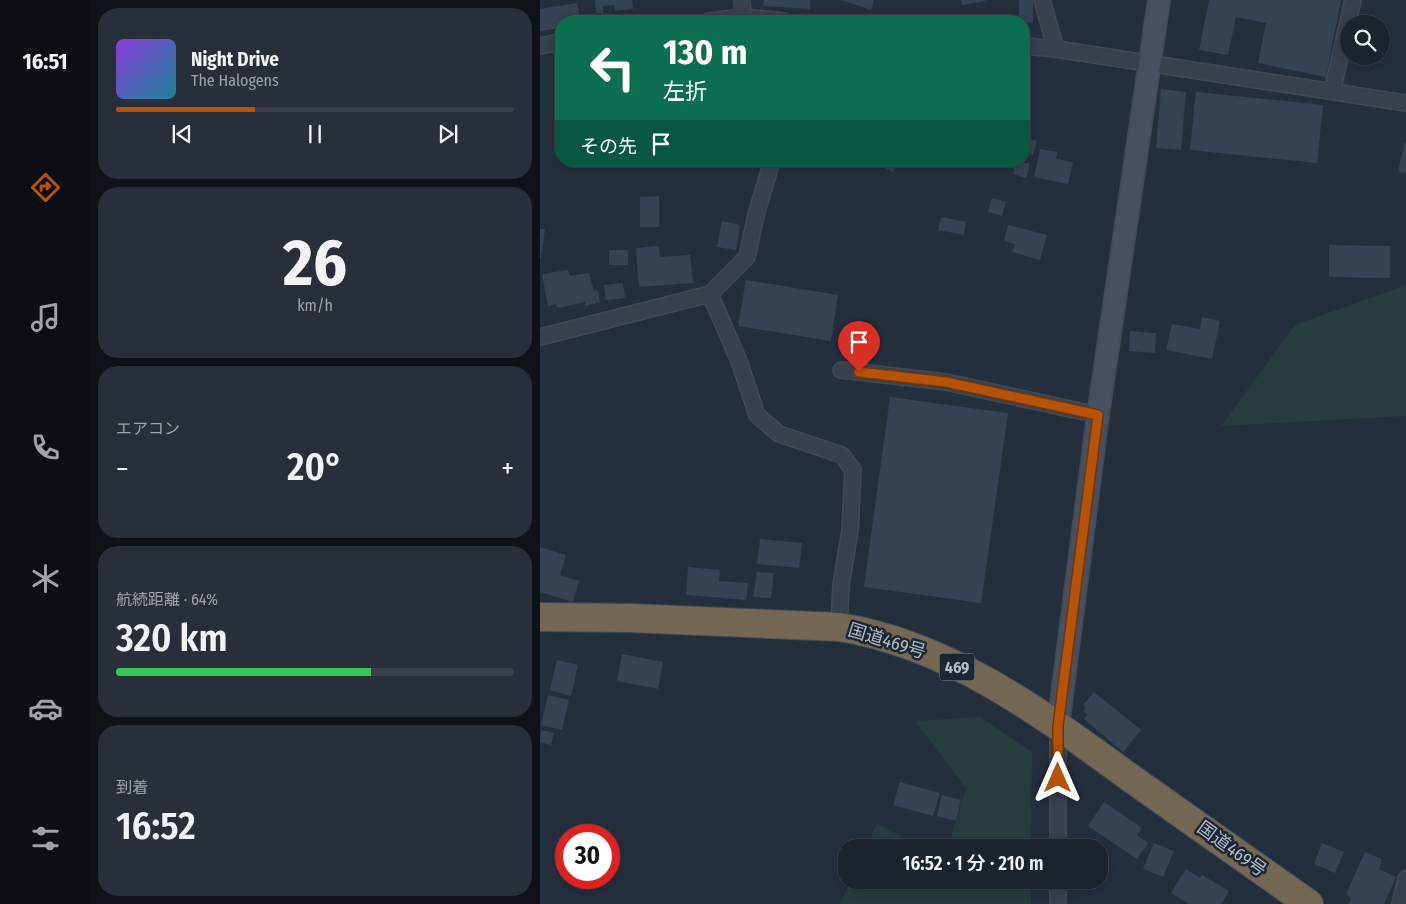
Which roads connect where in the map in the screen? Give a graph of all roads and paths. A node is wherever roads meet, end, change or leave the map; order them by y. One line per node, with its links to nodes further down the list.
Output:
1 (742, 0): 5 (street)
2 (1042, 0): 9 (street)
3 (1159, 0): 10 (street)
4 (1353, 0): 11 (street)
5 (743, 15)
6 (555, 43): 7 (street)
7 (540, 46)
8 (1030, 47): 9 (street)
9 (1056, 49): 10 (street)
10 (1151, 64): 11 (street); 17 (street)
11 (1332, 92): 12 (street)
12 (1406, 103)
13 (770, 167): 14 (street)
14 (710, 294): 15 (street); 19 (street)
15 (540, 337)
16 (842, 370): 17 (street)
17 (1098, 415): 20 (street)
18 (540, 617): 19 (highway, 国道469号 / 469)
19 (839, 627): 20 (highway, 国道469号 / 469)
20 (1058, 726): 21 (street); 25 (highway, 国道469号 / 469)
21 (1058, 839)
22 (1406, 879): 26 (street)
23 (1058, 889): 24 (street)
24 (1058, 904)
25 (1309, 904)
26 (1400, 904)

